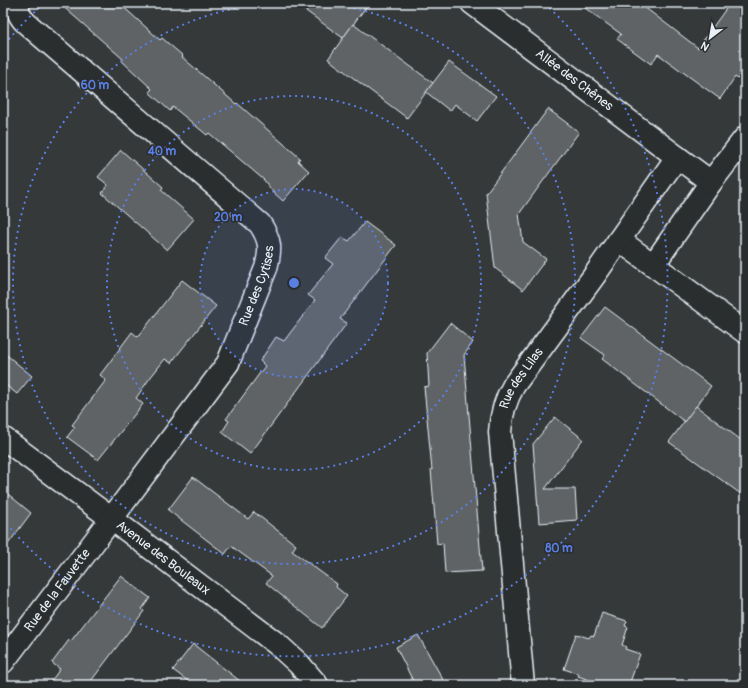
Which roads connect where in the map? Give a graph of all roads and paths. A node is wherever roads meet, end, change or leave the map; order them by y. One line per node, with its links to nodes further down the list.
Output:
1 (18, 3): 10 (street, Rue des Cytises)
2 (472, 3): 4 (street, Allée des Chênes)
3 (745, 138): 5 (street)
4 (677, 157): 5 (street); 6 (street, Rue des Lilas)
5 (711, 182): 7 (street)
6 (619, 240): 7 (street); 13 (street, Rue des Lilas)
7 (654, 264): 8 (street)
8 (745, 332)
9 (3, 438): 10 (street, Avenue des Bouleaux)
10 (111, 519): 11 (street, Rue de la Fauvette); 12 (street, Avenue des Bouleaux)
11 (3, 662)
12 (317, 685)
13 (523, 685)

